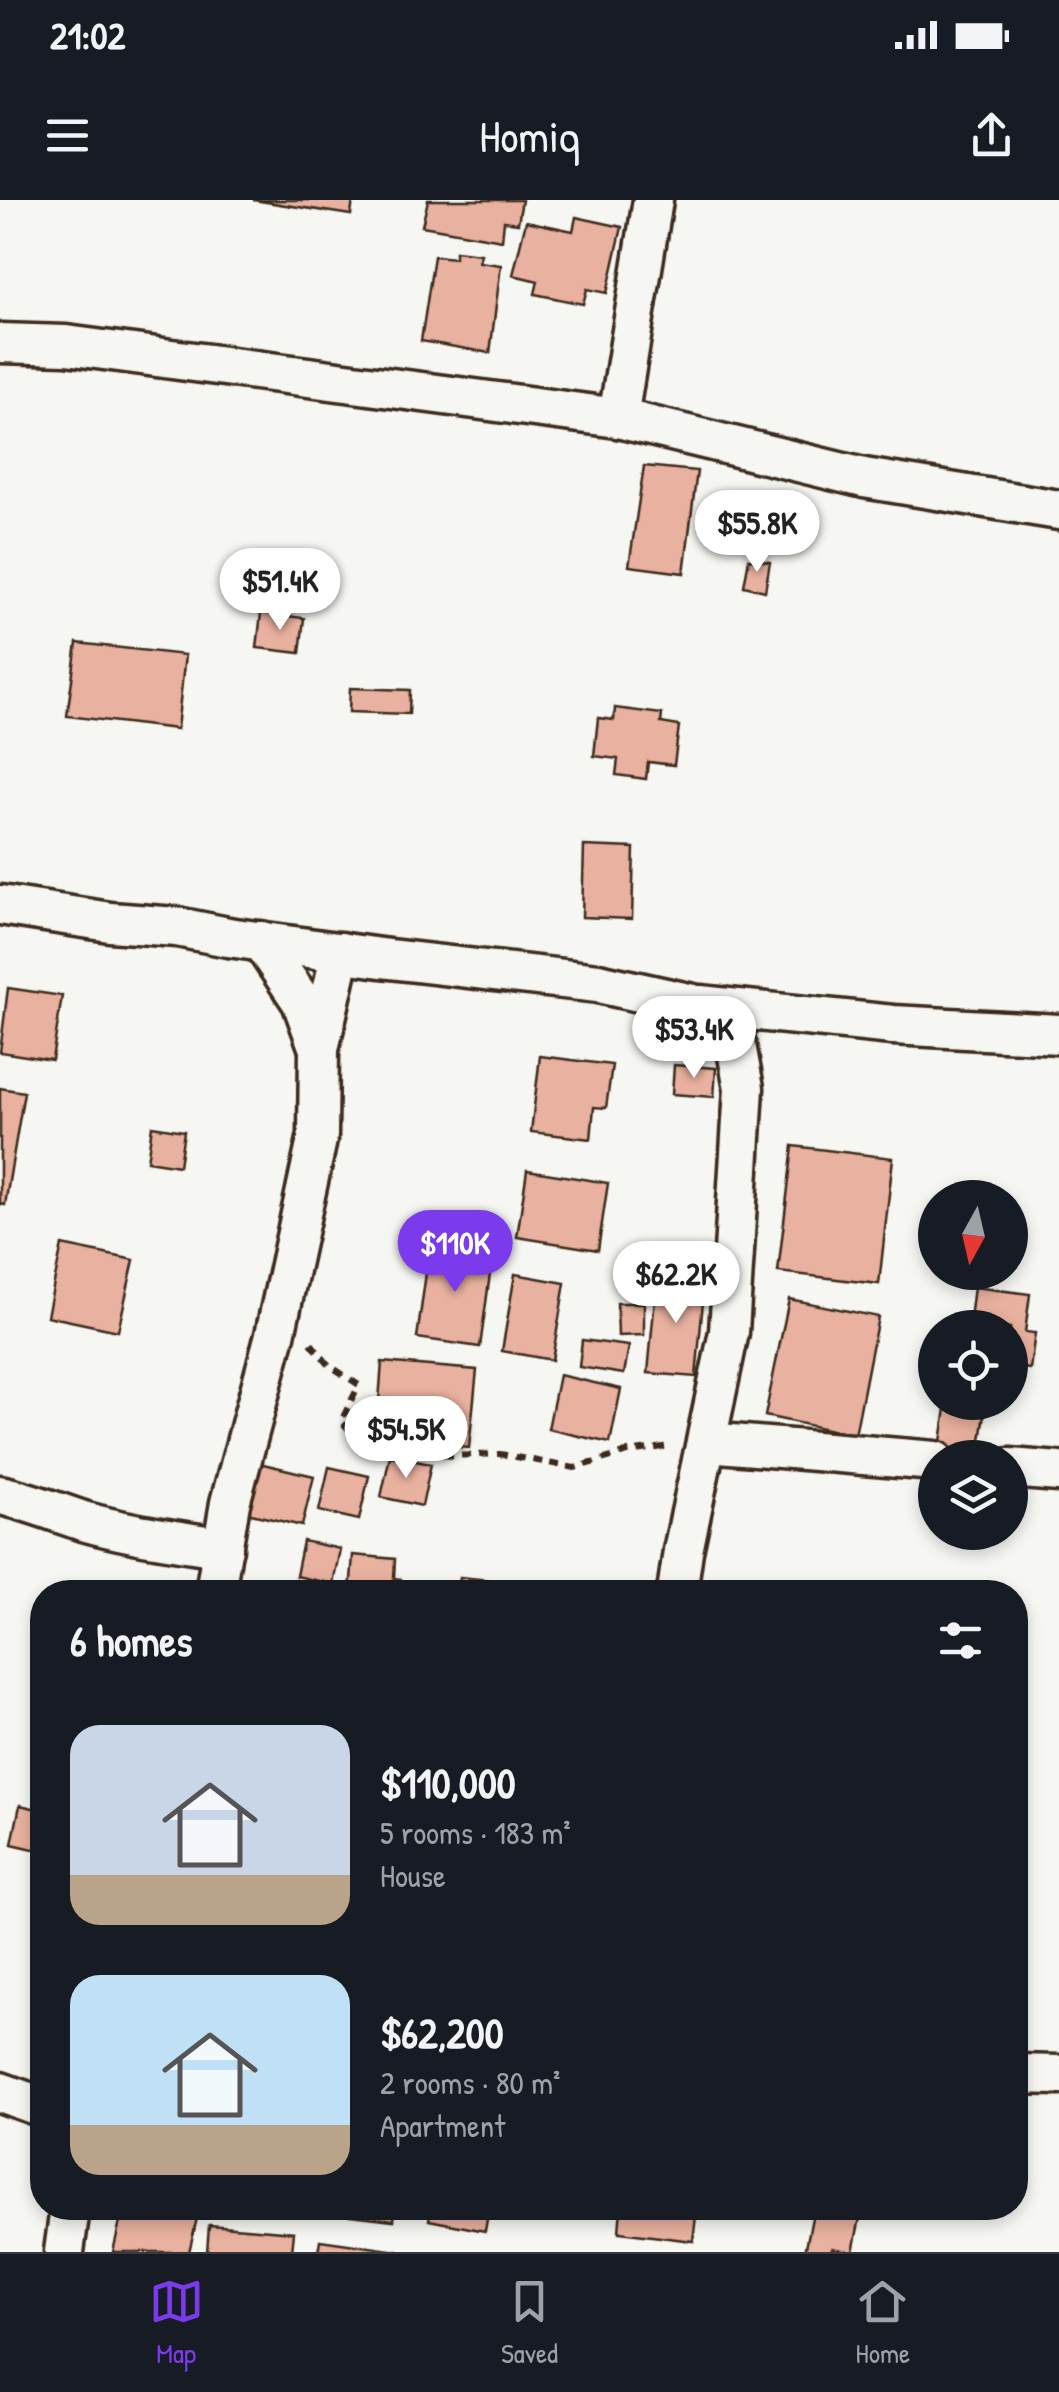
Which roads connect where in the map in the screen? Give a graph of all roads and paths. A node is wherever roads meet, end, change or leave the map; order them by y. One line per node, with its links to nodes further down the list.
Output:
1 (653, 200): 3 (street)
2 (0, 343): 3 (street)
3 (618, 418): 4 (street)
4 (1059, 510)
5 (0, 905): 6 (street)
6 (261, 942): 7 (street); 10 (street)
7 (341, 952): 8 (street); 10 (street)
8 (693, 1004): 9 (street); 12 (street)
9 (1059, 1034)
10 (319, 1049): 11 (street)
11 (283, 1296): 12 (path); 17 (street)
12 (706, 1442): 13 (street); 19 (street)
13 (918, 1461)
14 (1028, 1469): 15 (street)
15 (1059, 1472)
16 (0, 1495): 17 (street)
17 (223, 1548): 18 (street)
18 (217, 1580)
19 (679, 1580)
20 (1028, 2074): 21 (street)
21 (1059, 2074)
22 (0, 2092): 23 (street)
23 (30, 2103)
24 (68, 2220): 25 (street)
25 (64, 2252)

